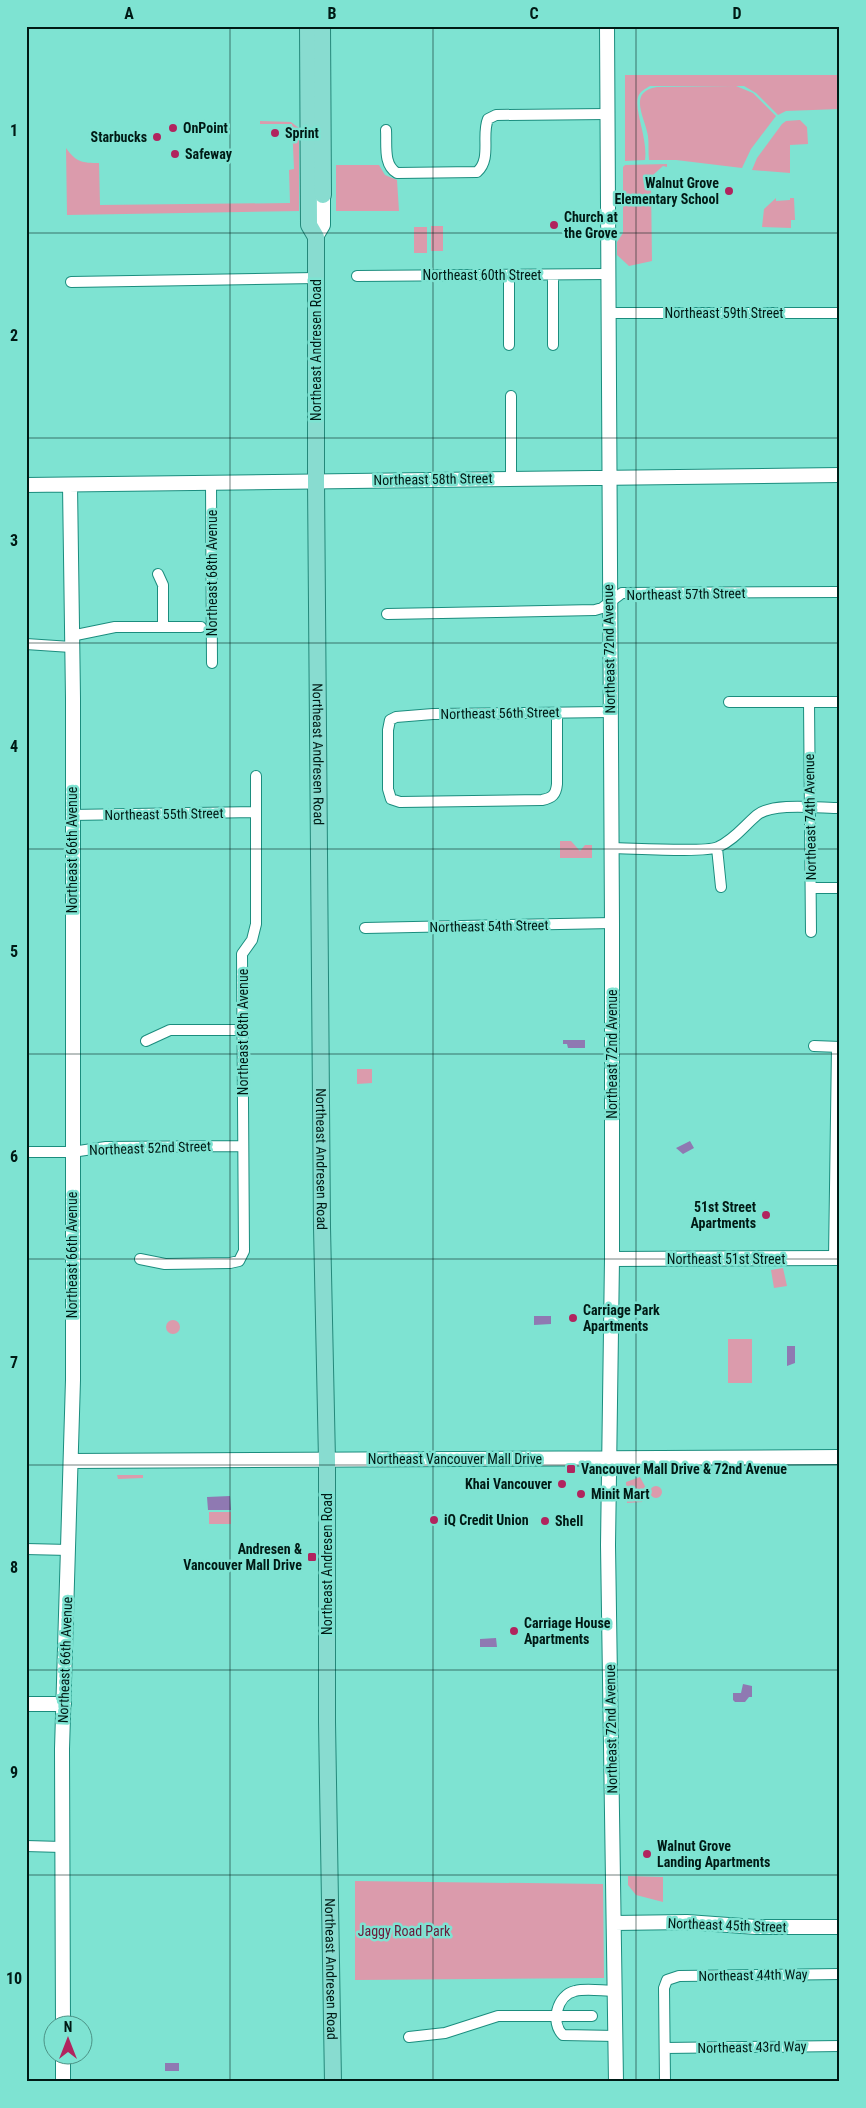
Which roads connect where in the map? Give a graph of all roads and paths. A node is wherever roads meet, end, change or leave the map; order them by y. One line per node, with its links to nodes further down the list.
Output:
1 (308, 26): 7 (main road, Northeast Andresen Road)
2 (322, 26): 6 (main road, Northeast Andresen Road)
3 (606, 26): 4 (street, Northeast 72nd Avenue)
4 (606, 114): 5 (street); 8 (street, Northeast 72nd Avenue)
5 (386, 130)
6 (323, 195): 7 (street, Northeast Andresen Road)
7 (316, 237): 12 (main road, Northeast Andresen Road)
8 (607, 274): 10 (street, Northeast 60th Street); 15 (street, Northeast 72nd Avenue)
9 (509, 275): 10 (street, Northeast 60th Street); 11 (street, Northeast 60th Street); 17 (street)
10 (553, 275): 16 (street)
11 (357, 276)
12 (316, 278): 13 (street); 22 (main road, Northeast Andresen Road)
13 (70, 282)
14 (840, 312): 15 (street, Northeast 59th Street)
15 (607, 313): 20 (street, Northeast 72nd Avenue)
16 (553, 344)
17 (509, 345)
18 (511, 396): 21 (street)
19 (840, 474): 20 (street, Northeast 58th Street)
20 (608, 476): 21 (street, Northeast 58th Street); 28 (street, Northeast 72nd Avenue)
21 (511, 478): 22 (street, Northeast 58th Street)
22 (316, 482): 23 (street, Northeast 58th Street); 65 (main road, Northeast Andresen Road)
23 (211, 483): 25 (street, Northeast 58th Street); 34 (street, Northeast 68th Avenue)
24 (26, 485): 25 (street, Northeast 58th Street)
25 (70, 485): 32 (street, Northeast 66th Avenue)
26 (158, 574): 30 (street)
27 (840, 592): 28 (street, Northeast 57th Street)
28 (608, 602): 29 (street, Northeast 57th Street); 38 (street, Northeast 72nd Avenue)
29 (387, 614)
30 (163, 627): 31 (street); 32 (street)
31 (201, 627)
32 (71, 641): 33 (street); 44 (street, Northeast 66th Avenue)
33 (26, 644)
34 (212, 663)
35 (729, 702): 36 (street)
36 (809, 702): 37 (street); 41 (street, Northeast 74th Avenue)
37 (840, 702)
38 (610, 712): 39 (street, Northeast 56th Street); 45 (street, Northeast 72nd Avenue)
39 (557, 713): 39 (street, Northeast 56th Street)
40 (256, 776): 43 (street, Northeast 68th Avenue)
41 (810, 808): 42 (street); 46 (street); 48 (street, Northeast 74th Avenue)
42 (840, 808)
43 (256, 812): 44 (street, Northeast 55th Street); 53 (street, Northeast 68th Avenue)
44 (72, 815): 59 (street, Northeast 66th Avenue)
45 (611, 848): 46 (street); 50 (street, Northeast 72nd Avenue)
46 (717, 848): 47 (street)
47 (721, 887)
48 (811, 888): 49 (street); 52 (street, Northeast 74th Avenue)
49 (840, 888)
50 (612, 923): 51 (street, Northeast 54th Street); 62 (street, Northeast 72nd Avenue)
51 (365, 928)
52 (811, 932)
53 (242, 1030): 54 (street); 57 (street, Northeast 68th Avenue)
54 (146, 1041)
55 (814, 1046): 56 (street)
56 (838, 1046): 60 (street)
57 (244, 1146): 59 (street, Northeast 52nd Street); 61 (street, Northeast 68th Avenue)
58 (26, 1152): 59 (street, Northeast 52nd Street)
59 (72, 1152): 66 (street, Northeast 66th Avenue)
60 (837, 1258): 62 (street, Northeast 51st Street)
61 (140, 1259)
62 (612, 1259): 64 (street, Northeast 72nd Avenue)
63 (840, 1457): 64 (street, Northeast Vancouver Mall Drive)
64 (609, 1459): 65 (street, Northeast Vancouver Mall Drive); 73 (street, Northeast 72nd Avenue)
65 (327, 1460): 66 (street, Northeast Vancouver Mall Drive); 86 (main road, Northeast Andresen Road)
66 (71, 1462): 68 (street, Northeast 66th Avenue)
67 (26, 1549): 68 (street)
68 (69, 1550): 70 (street, Northeast 66th Avenue)
69 (26, 1704): 70 (street)
70 (64, 1704): 72 (street, Northeast 66th Avenue)
71 (26, 1846): 72 (street)
72 (62, 1847): 77 (street, Northeast 66th Avenue)
73 (614, 1923): 74 (street, Northeast 45th Street); 76 (street, Northeast 72nd Avenue)
74 (840, 1926)
75 (840, 1974): 83 (street, Northeast 44th Way)
76 (614, 1991): 78 (street); 80 (street, Northeast 72nd Avenue)
77 (63, 2016)
78 (556, 2016): 79 (street); 80 (street); 81 (street)
79 (592, 2016)
80 (616, 2036): 87 (street, Northeast 72nd Avenue)
81 (409, 2037)
82 (840, 2046): 83 (street, Northeast 43rd Way)
83 (665, 2048): 88 (street)
84 (63, 2066): 85 (street)
85 (63, 2082)
86 (333, 2082)
87 (616, 2082)
88 (665, 2082)

